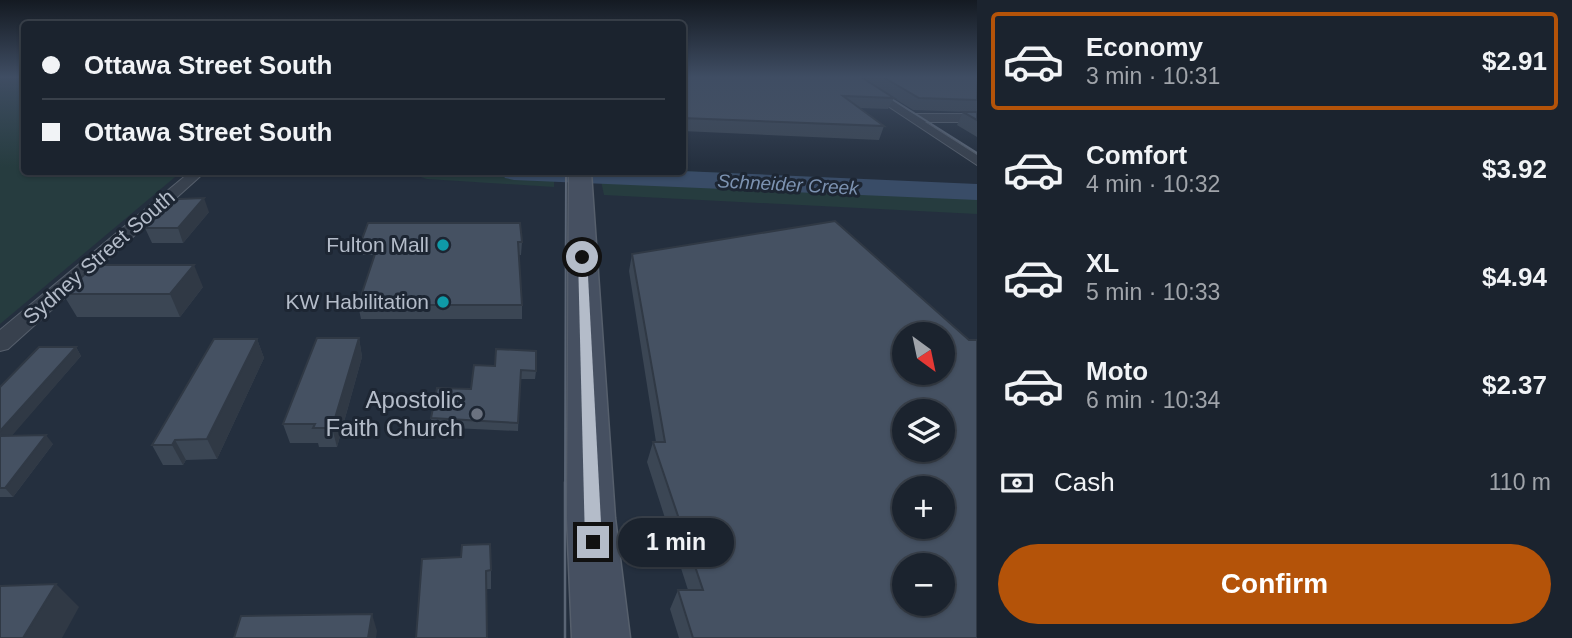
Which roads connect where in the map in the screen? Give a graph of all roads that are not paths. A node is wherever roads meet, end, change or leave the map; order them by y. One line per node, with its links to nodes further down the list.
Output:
1 (895, 107): 2 (street)
2 (912, 118): 3 (street); 4 (street)
3 (977, 118)
4 (977, 161)
5 (195, 175): 7 (street, Sydney Street South)
6 (580, 179): 8 (main road)
7 (0, 343)
8 (601, 638)

